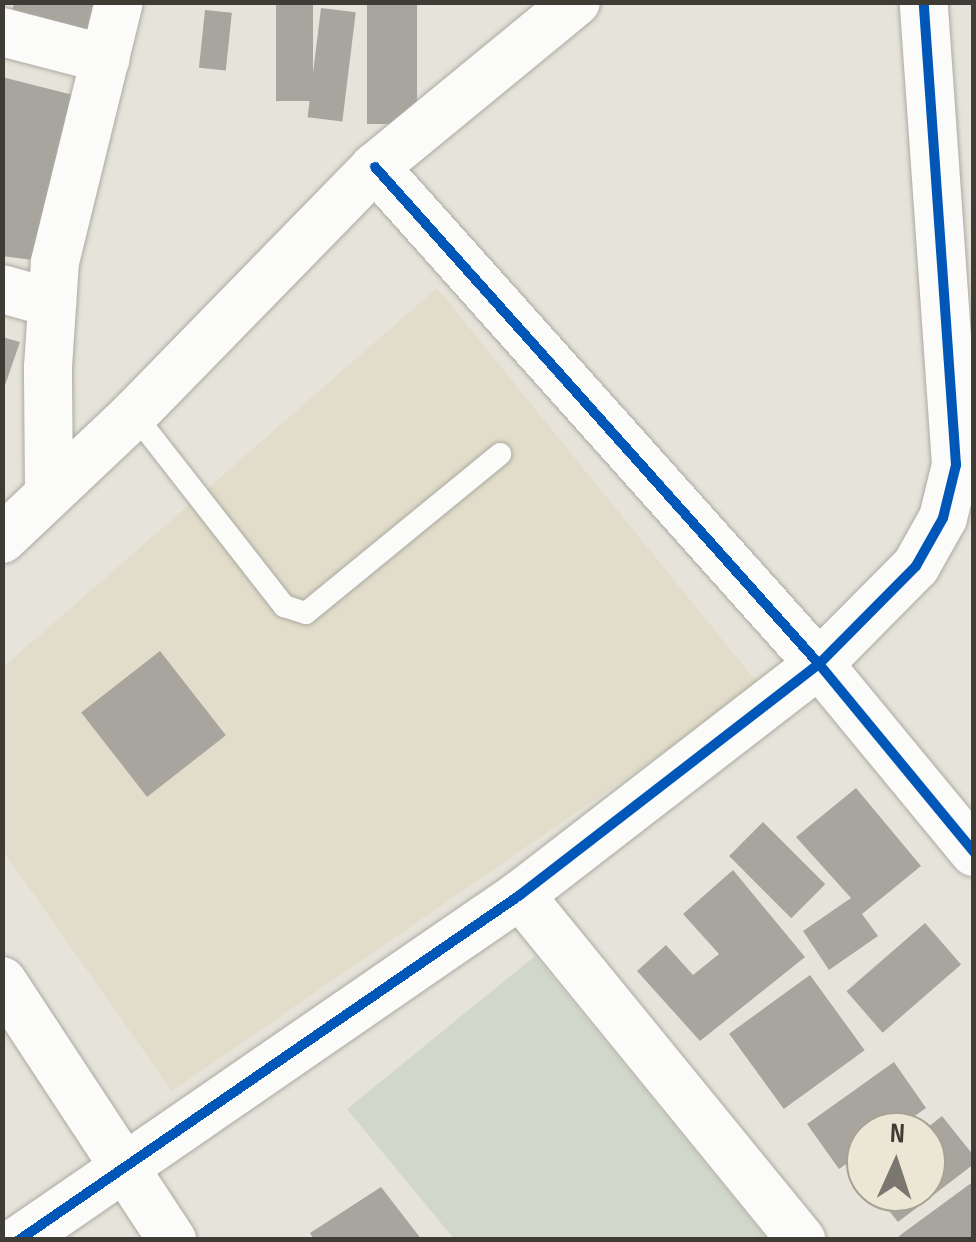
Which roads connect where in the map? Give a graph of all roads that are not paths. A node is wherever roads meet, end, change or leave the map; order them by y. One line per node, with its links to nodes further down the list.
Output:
1 (119, 2): 5 (street)
2 (576, 2): 6 (street)
3 (924, 2): 13 (street)
4 (2, 32): 5 (street)
5 (106, 59): 8 (street)
6 (375, 167): 9 (street); 13 (street)
7 (2, 288): 8 (street)
8 (52, 304): 11 (street)
9 (134, 414): 10 (lane); 11 (street)
10 (500, 454)
11 (50, 491): 12 (street)
12 (2, 540)
13 (818, 664): 14 (street); 15 (street)
14 (974, 852)
15 (520, 895): 17 (street); 20 (street)
16 (2, 981): 17 (street)
17 (127, 1169): 18 (street); 19 (street)
18 (19, 1240)
19 (172, 1240)
20 (801, 1240)

